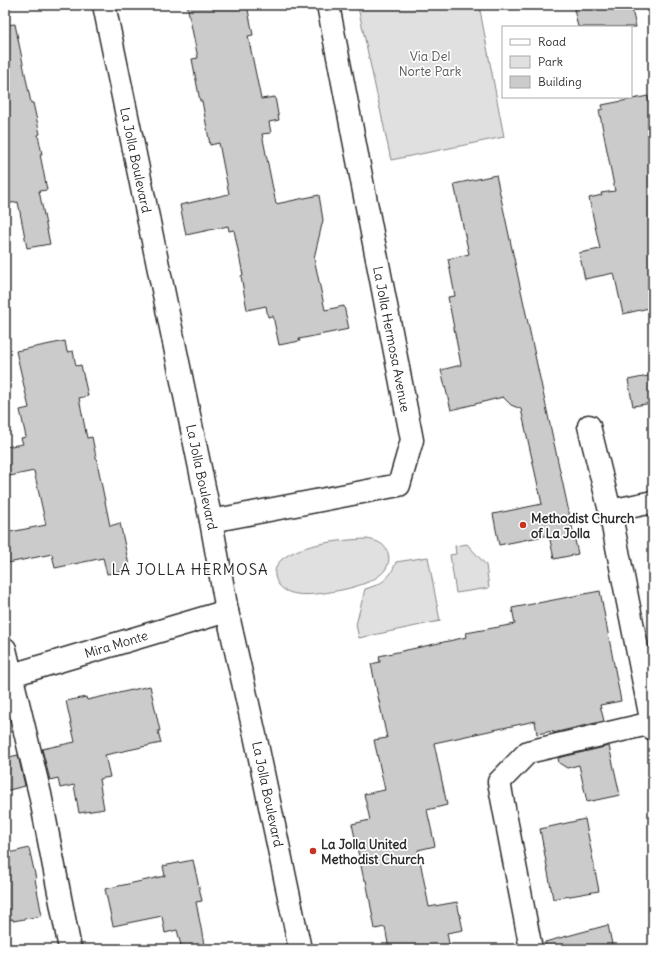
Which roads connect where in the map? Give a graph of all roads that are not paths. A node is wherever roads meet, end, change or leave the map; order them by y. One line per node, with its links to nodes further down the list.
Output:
1 (104, 5): 6 (street, La Jolla Boulevard)
2 (328, 5): 6 (street, La Jolla Hermosa Avenue)
3 (589, 426): 5 (street)
4 (653, 502): 5 (street)
5 (610, 511): 10 (street)
6 (211, 521): 7 (street, La Jolla Boulevard)
7 (227, 611): 9 (street, Mira Monte); 12 (street, La Jolla Boulevard)
8 (5, 649): 9 (street)
9 (8, 676): 11 (street)
10 (652, 726): 13 (street)
11 (70, 949)
12 (300, 949)
13 (531, 949)

